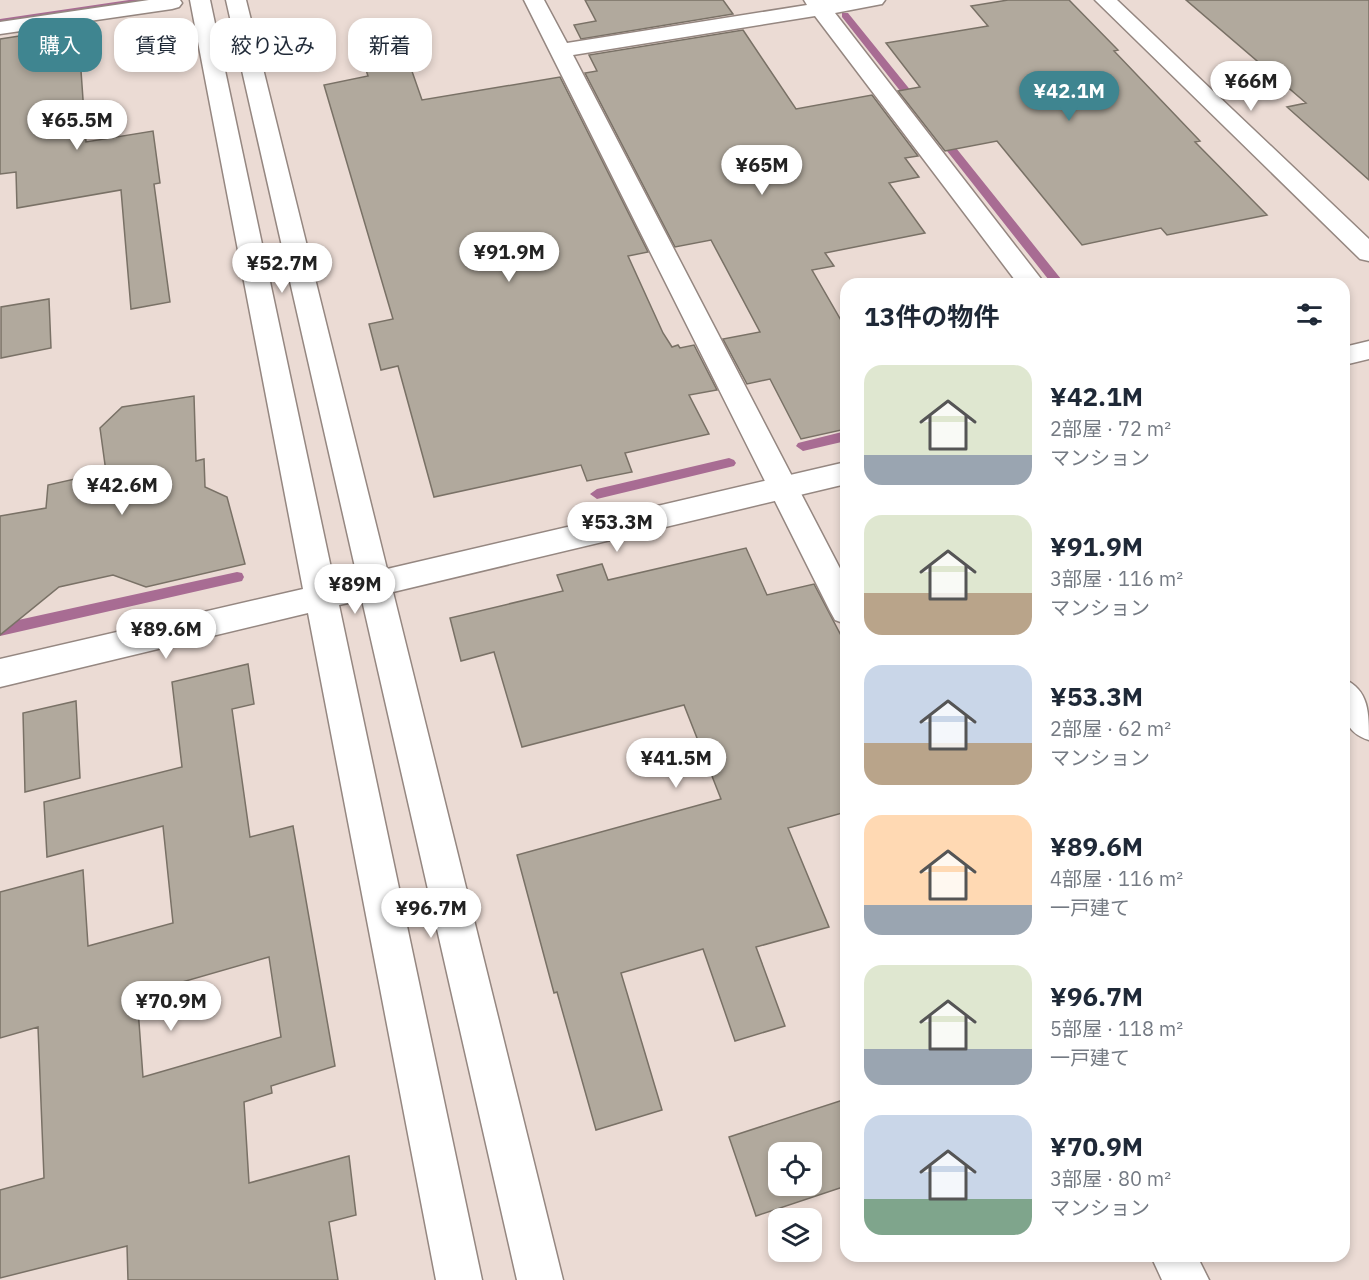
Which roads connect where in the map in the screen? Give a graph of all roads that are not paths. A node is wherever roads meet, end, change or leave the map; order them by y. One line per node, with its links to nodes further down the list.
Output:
1 (200, 0): 17 (street)
2 (236, 0): 16 (street)
3 (534, 0): 9 (street)
4 (875, 0): 7 (street)
5 (1105, 0): 10 (street)
6 (172, 3): 8 (street)
7 (818, 5): 9 (street); 11 (street)
8 (0, 28)
9 (560, 51): 15 (street)
10 (1369, 253)
11 (1027, 278)
12 (1369, 350): 13 (street)
13 (1350, 355)
14 (840, 474): 15 (street)
15 (783, 488): 16 (street); 18 (street)
16 (376, 585): 17 (street); 24 (street)
17 (321, 598): 19 (street); 23 (street)
18 (840, 599)
19 (0, 673)
20 (1350, 701): 21 (street)
21 (1369, 726)
22 (1176, 1262): 25 (street)
23 (459, 1280)
24 (540, 1280)
25 (1186, 1280)

